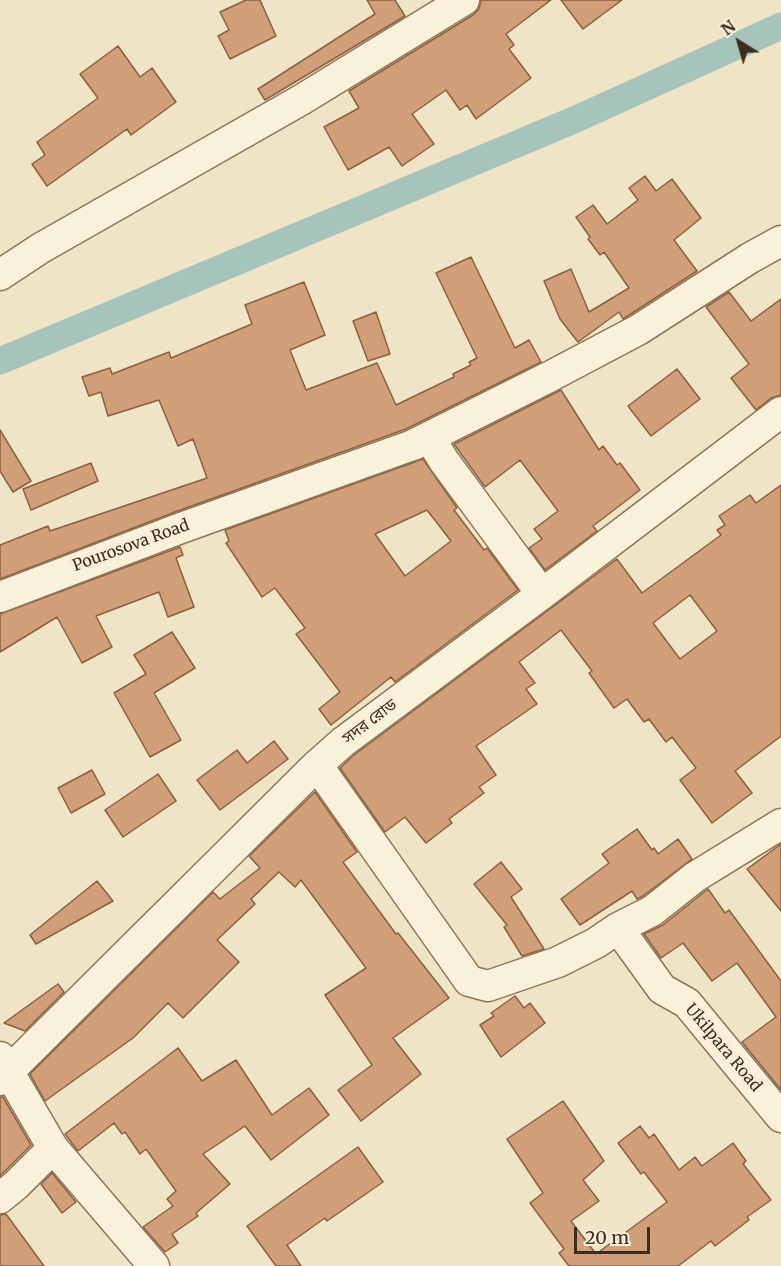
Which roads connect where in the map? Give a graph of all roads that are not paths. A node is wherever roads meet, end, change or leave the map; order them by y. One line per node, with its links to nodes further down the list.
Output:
1 (464, 0): 3 (street)
2 (781, 241): 5 (street, Pourosova Road)
3 (0, 275)
4 (781, 412): 6 (street, সদর রোড)
5 (429, 437): 6 (street); 7 (street, Pourosova Road)
6 (542, 594): 8 (street, সদর রোড)
7 (0, 597)
8 (317, 765): 10 (street); 11 (street, সদর রোড)
9 (781, 824): 10 (street)
10 (618, 928): 12 (street, Ukilpara Road)
11 (3, 1070): 13 (street)
12 (781, 1117)
13 (53, 1148): 14 (street); 15 (street)
14 (0, 1198)
15 (154, 1266)

